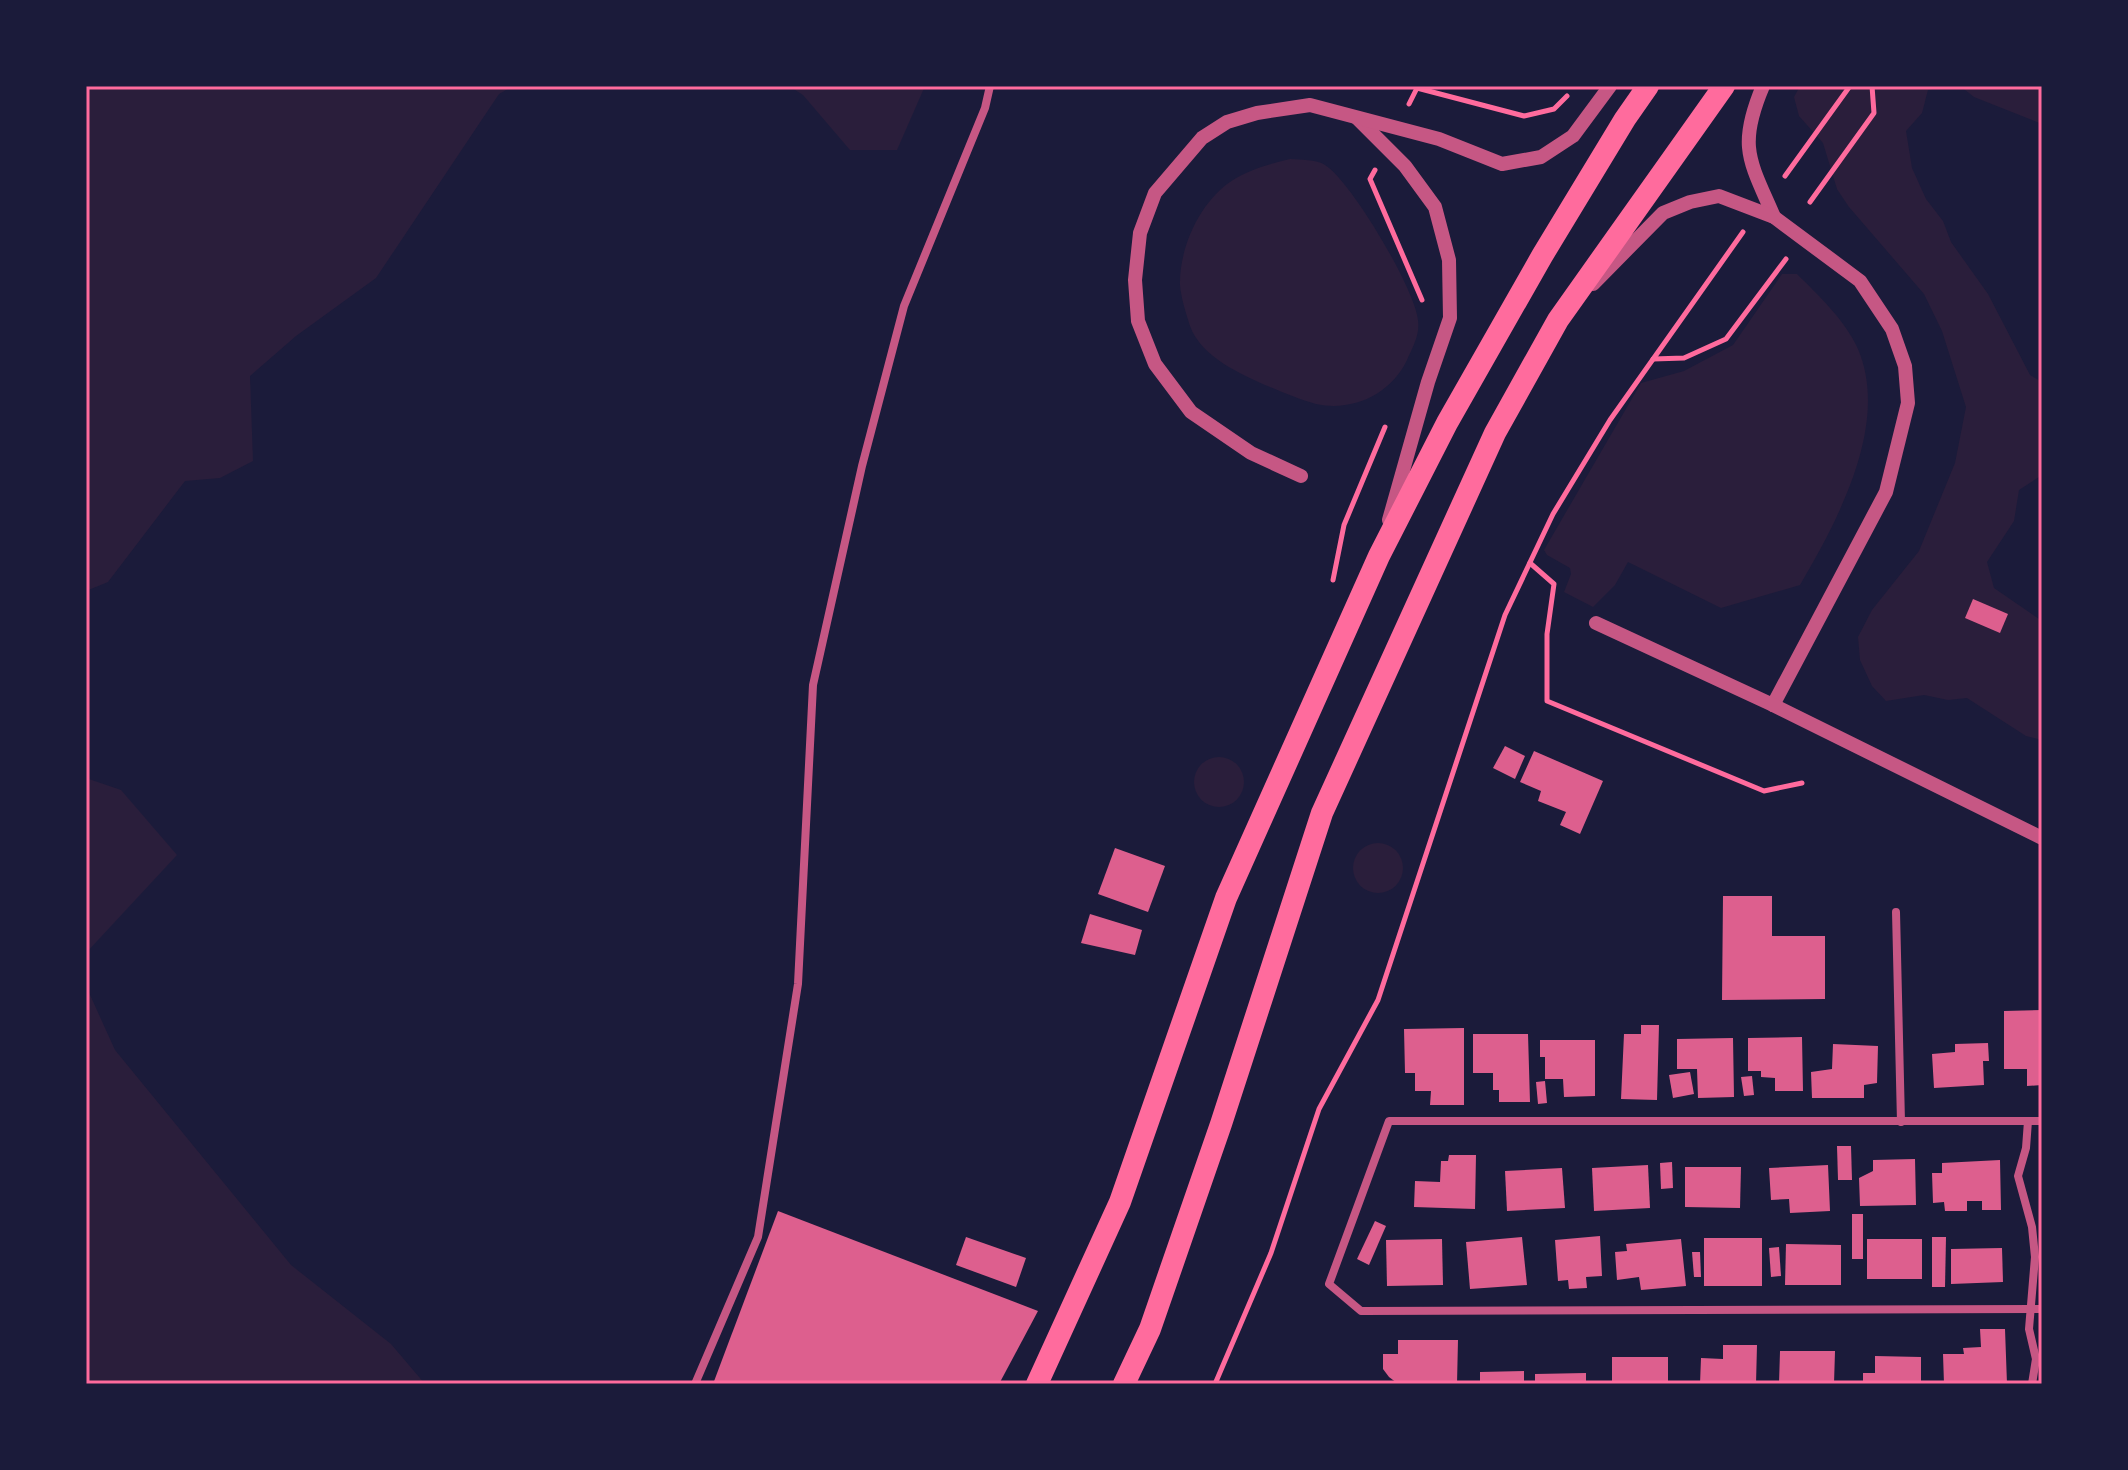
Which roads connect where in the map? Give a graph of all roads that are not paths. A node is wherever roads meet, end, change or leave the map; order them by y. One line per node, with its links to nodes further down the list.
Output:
1 (990, 86): 20 (street)
2 (1610, 86): 6 (street)
3 (1648, 86): 10 (highway)
4 (1724, 86): 8 (highway)
5 (1763, 86): 7 (street)
6 (1357, 117): 9 (street); 10 (street)
7 (1774, 217): 8 (street); 12 (street)
8 (1558, 320): 22 (highway)
9 (1301, 476)
10 (1379, 556): 21 (highway)
11 (1596, 623): 12 (street)
12 (1773, 705): 13 (street)
13 (2042, 838)
14 (1896, 912): 17 (street)
15 (2028, 1121): 16 (street); 17 (street); 18 (street)
16 (2042, 1121)
17 (1901, 1122): 18 (street)
18 (2029, 1309): 19 (street); 23 (street)
19 (2042, 1309)
20 (695, 1384)
21 (1037, 1384)
22 (1124, 1384)
23 (2032, 1384)

